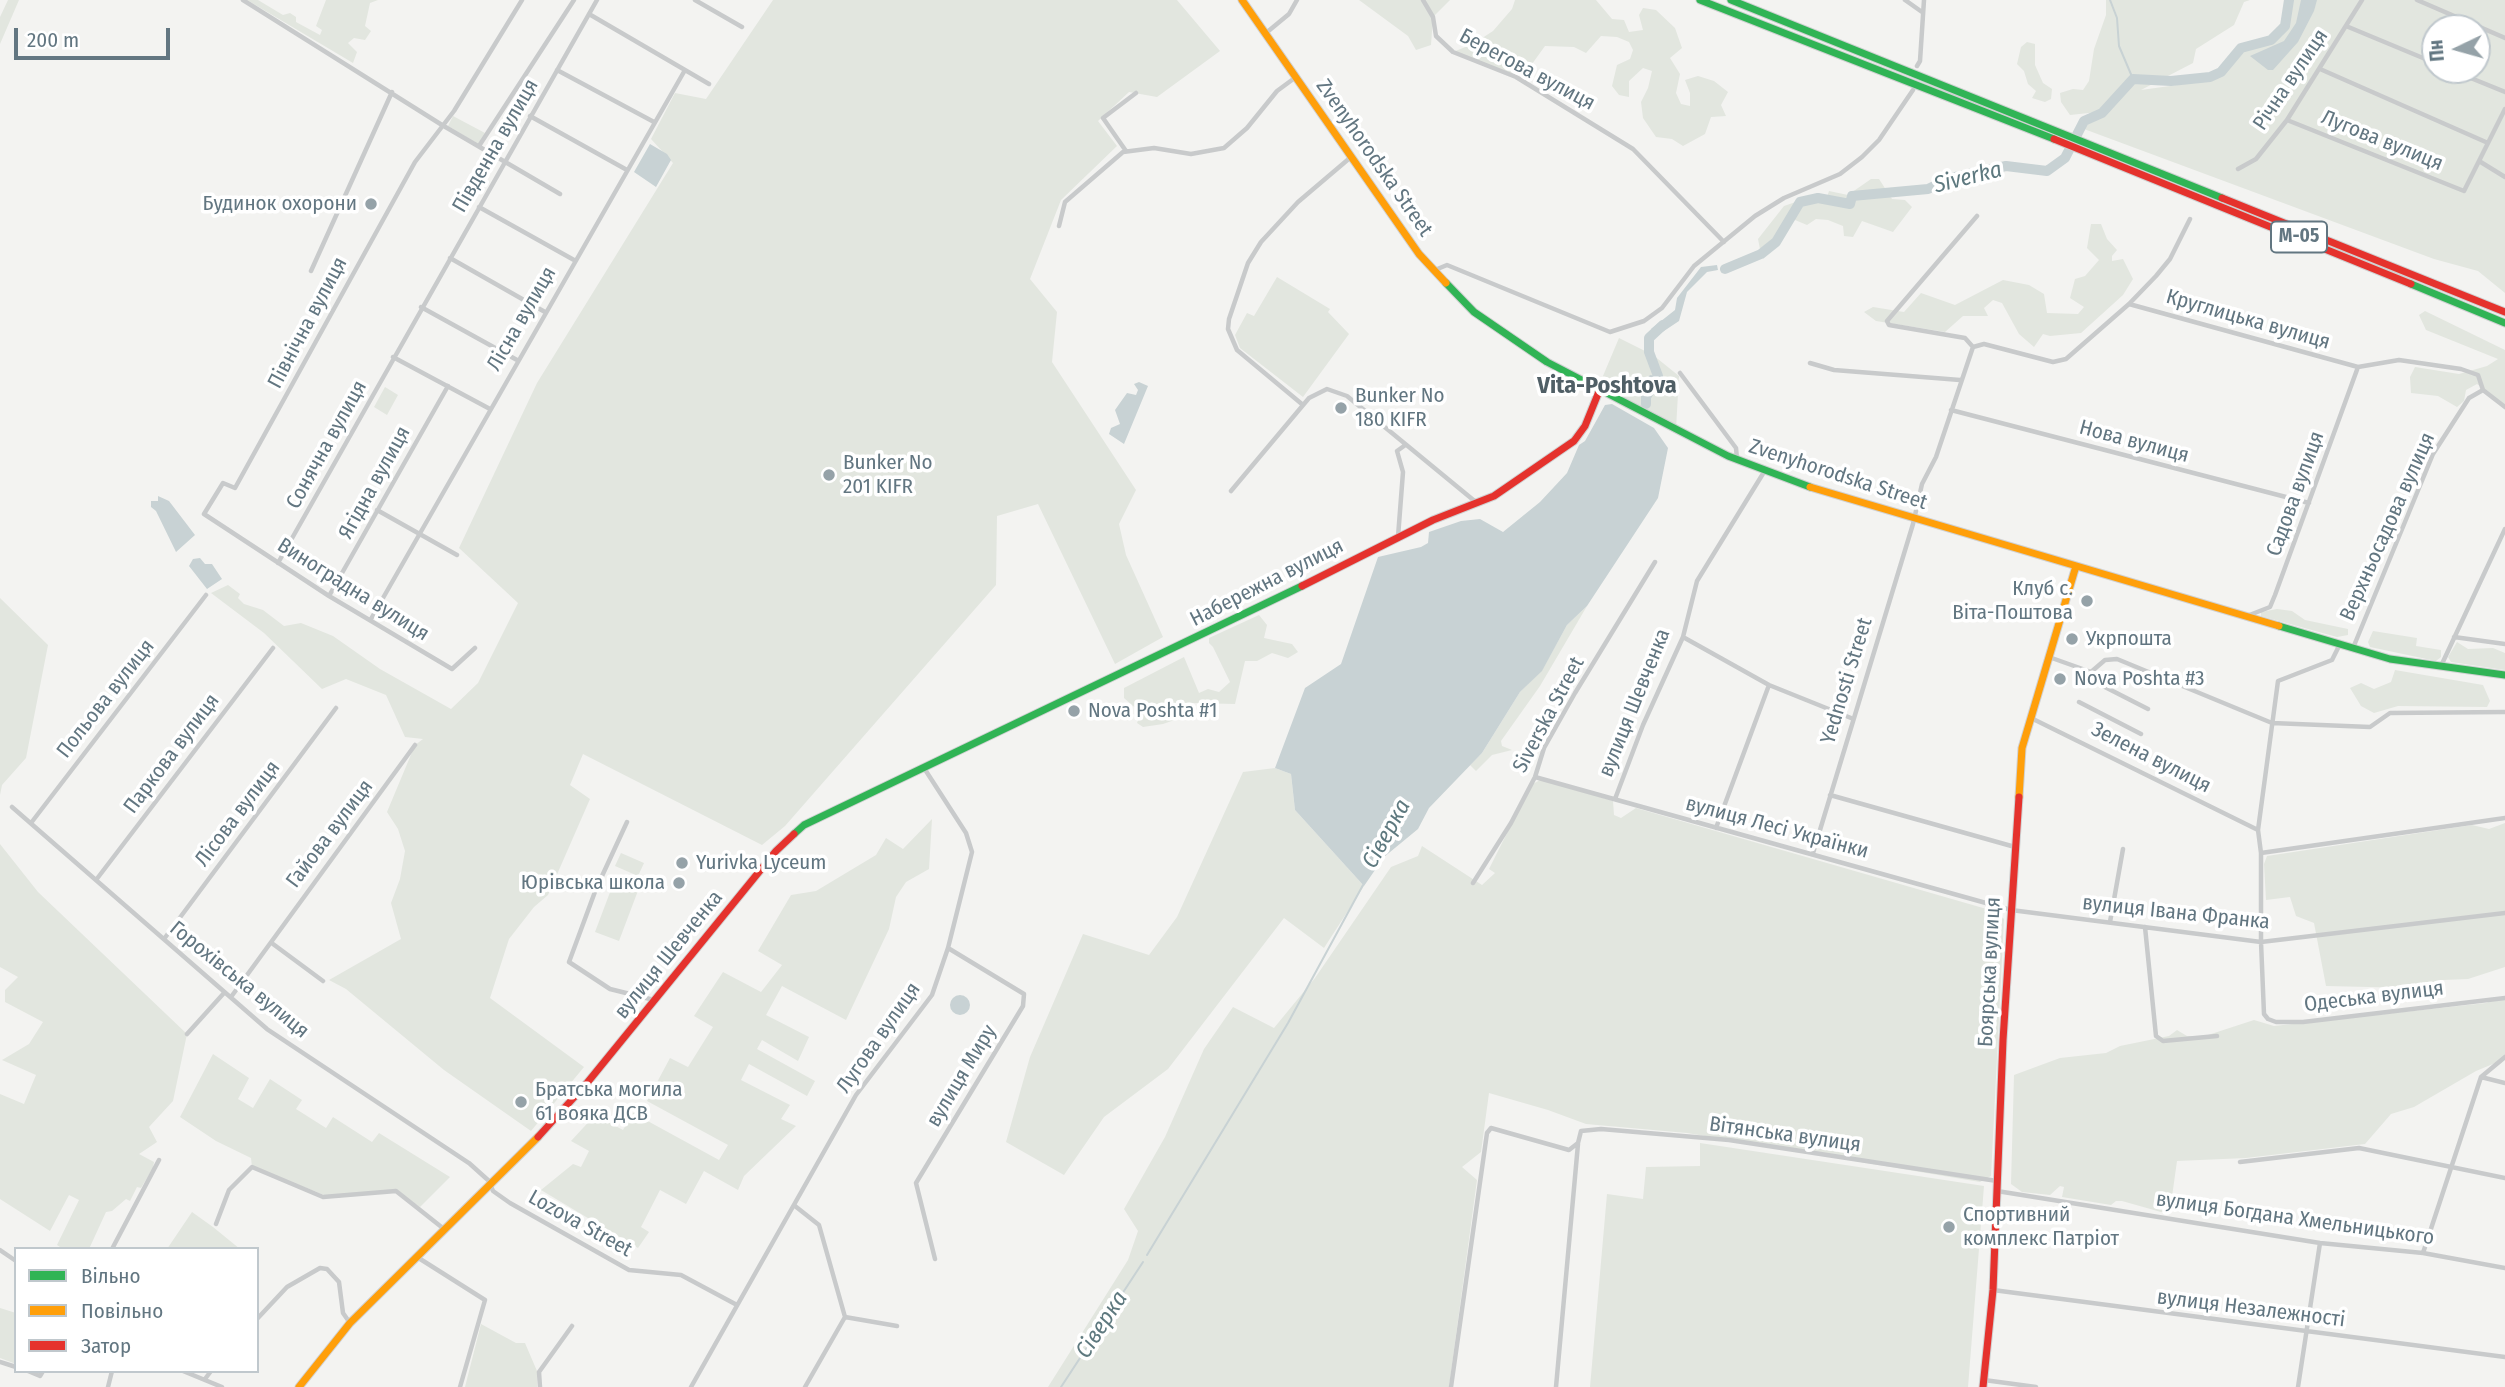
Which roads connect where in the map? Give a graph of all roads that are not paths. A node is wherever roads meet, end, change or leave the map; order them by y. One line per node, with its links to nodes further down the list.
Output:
1 (243, 0): 30 (street)
2 (522, 0): 37 (street)
3 (574, 0): 39 (street, Південна вулиця)
4 (597, 0): 16 (street, Південна вулиця)
5 (695, 0): 18 (street)
6 (1242, 0): 19 (main road, Zvenyhorodska Street)
7 (1297, 0): 19 (street)
8 (1423, 0): 52 (street, Берегова вулиця)
9 (1700, 0): 61 (main road, М-05)
10 (1731, 0): 60 (main road, М-05)
11 (1905, 0): 15 (street)
12 (1924, 0): 15 (street)
13 (2362, 0): 17 (street, Річна вулиця)
14 (2417, 0): 20 (street)
15 (1922, 13): 22 (street)
16 (589, 14): 24 (street, Південна вулиця); 25 (street)
17 (2346, 26): 21 (street); 23 (street, Річна вулиця)
18 (741, 27)
19 (1266, 33): 26 (main road, Zvenyhorodska Street)
20 (2505, 38)
21 (2421, 58)
22 (1917, 66)
23 (2320, 69): 35 (street, Річна вулиця); 38 (street, Лугова вулиця)
24 (557, 70): 34 (street, Південна вулиця); 36 (street)
25 (685, 70): 27 (street); 36 (street, Лісна вулиця)
26 (1296, 76): 40 (street, Zvenyhorodska Street); 41 (main road, Zvenyhorodska Street)
27 (709, 84)
28 (2484, 84): 32 (street)
29 (1913, 90): 52 (street)
30 (391, 92): 37 (street); 55 (street)
31 (1136, 93): 40 (street)
32 (2505, 93)
33 (2505, 109): 38 (street)
34 (530, 116): 42 (street, Південна вулиця); 45 (street)
35 (2287, 120): 43 (street, Лугова вулиця); 44 (street, Річна вулиця)
36 (654, 122): 45 (street, Лісна вулиця)
37 (442, 125): 39 (street); 84 (street, Північна вулиця)
38 (2488, 142): 43 (street)
39 (479, 146): 42 (street)
40 (1126, 150): 51 (street)
41 (1351, 157): 56 (main road, Zvenyhorodska Street); 72 (street)
42 (504, 161): 47 (street); 48 (street, Південна вулиця)
43 (2479, 161): 46 (street)
44 (2238, 169)
45 (627, 170): 54 (street, Лісна вулиця)
46 (2505, 177)
47 (560, 194)
48 (479, 207): 53 (street, Південна вулиця); 54 (street)
49 (1977, 216): 62 (street)
50 (2190, 219): 57 (street)
51 (1059, 226)
52 (1724, 242): 56 (street)
53 (450, 258): 58 (street, Південна вулиця); 59 (street)
54 (574, 260): 59 (street, Лісна вулиця)
55 (311, 271)
56 (1433, 271): 70 (main road, Zvenyhorodska Street)
57 (2129, 304): 62 (street); 66 (street, Круглицька вулиця)
58 (421, 307): 63 (street, Південна вулиця); 64 (street)
59 (545, 312): 64 (street, Лісна вулиця)
60 (2505, 312)
61 (2505, 323)
62 (1972, 347): 68 (street)
63 (393, 357): 69 (street); 90 (street, Сонячна вулиця)
64 (517, 360): 74 (street, Лісна вулиця)
65 (1810, 363): 68 (street)
66 (2358, 367): 71 (street); 81 (street, Садова вулиця)
67 (1680, 373): 77 (street)
68 (1960, 380): 75 (street)
69 (448, 386): 74 (street); 82 (street, Ягідна вулиця)
70 (1600, 389): 77 (main road, Zvenyhorodska Street); 80 (main road, Набережна вулиця)
71 (2483, 390): 73 (street); 102 (street, Верхньосадова вулиця)
72 (1303, 405): 76 (street); 79 (street)
73 (2505, 407)
74 (490, 409): 86 (street, Лісна вулиця)
75 (1951, 410): 81 (street, Нова вулиця); 83 (street)
76 (1404, 446): 80 (street); 87 (street)
77 (1737, 460): 78 (main road, Zvenyhorodska Street)
78 (1764, 472): 83 (main road, Zvenyhorodska Street); 96 (street, вулиця Шевченка)
79 (1231, 491)
80 (1476, 503): 87 (main road, Набережна вулиця)
81 (2309, 503): 94 (street, Садова вулиця)
82 (377, 510): 86 (street); 93 (street, Ягідна вулиця)
83 (1913, 519): 91 (main road, Zvenyhorodska Street); 114 (street, Yednosti Street)
84 (211, 520): 90 (street, Виноградна вулиця)
85 (2505, 529): 97 (street)
86 (420, 533): 88 (street); 95 (street, Лісна вулиця)
87 (1398, 537): 104 (main road, Набережна вулиця)
88 (457, 555)
89 (1655, 562): 119 (street, Siverska Street)
90 (278, 563): 93 (street, Виноградна вулиця)
91 (2076, 566): 94 (main road, Zvenyhorodska Street); 103 (main road, Боярська вулиця)
92 (206, 595): 125 (street, Польова вулиця)
93 (329, 596): 95 (street, Виноградна вулиця)
94 (2246, 617): 98 (main road, Zvenyhorodska Street)
95 (371, 619): 101 (street, Виноградна вулиця)
96 (1683, 637): 108 (street); 121 (street, вулиця Шевченка)
97 (2454, 637): 99 (street); 105 (street)
98 (2340, 644): 102 (main road, Zvenyhorodska Street); 115 (street)
99 (2505, 644)
100 (274, 648): 132 (street, Паркова вулиця)
101 (475, 648)
102 (2353, 648): 105 (main road, Zvenyhorodska Street)
103 (2048, 657): 106 (street); 113 (main road, Боярська вулиця)
104 (1152, 661): 118 (main road, вулиця Шевченка)
105 (2441, 667): 107 (main road, Zvenyhorodska Street)
106 (2091, 672): 111 (street); 115 (street)
107 (2505, 675)
108 (1769, 685): 114 (street); 126 (street)
109 (2079, 702): 116 (street)
110 (337, 708): 138 (street, Лісова вулиця)
111 (2148, 709)
112 (2505, 712): 115 (street)
113 (2029, 717): 127 (street, Зелена вулиця); 128 (main road, Боярська вулиця)
114 (1851, 718): 120 (street, Yednosti Street)
115 (2272, 723): 127 (street)
116 (2141, 734)
117 (415, 746): 140 (street, Гайова вулиця)
118 (924, 768): 141 (street, Лугова вулиця); 146 (main road, вулиця Шевченка)
119 (1535, 777): 121 (street, вулиця Лесі Українки); 133 (street, Siverska Street)
120 (1830, 795): 128 (street); 130 (street, Yednosti Street)
121 (1615, 799): 126 (street, вулиця Лесі Українки)
122 (12, 807): 125 (street, Горохівська вулиця)
123 (2505, 818): 131 (street)
124 (627, 822): 146 (street)
125 (31, 823): 132 (street, Горохівська вулиця)
126 (1716, 828): 130 (street, вулиця Лесі Українки)
127 (2258, 830): 131 (street)
128 (2015, 847): 134 (main road, Боярська вулиця)
129 (2123, 849): 136 (street)
130 (1813, 853): 134 (street, вулиця Лесі Українки)
131 (2261, 853): 139 (street)
132 (96, 880): 138 (street, Горохівська вулиця)
133 (1473, 883)
134 (2011, 910): 136 (street, вулиця Івана Франка); 157 (main road, Боярська вулиця)
135 (2505, 913): 139 (street, вулиця Івана Франка)
136 (2110, 922): 137 (street, вулиця Івана Франка)
137 (2145, 927): 139 (street, вулиця Івана Франка); 148 (street)
138 (164, 939): 143 (street, Горохівська вулиця)
139 (2260, 942): 145 (street, Одеська вулиця)
140 (273, 944): 142 (street); 144 (street, Гайова вулиця)
141 (948, 948): 160 (street, Лугова вулиця); 167 (street, вулиця Миру)
142 (323, 981)
143 (224, 993): 144 (street, Горохівська вулиця); 147 (street)
144 (231, 997): 158 (street, Горохівська вулиця)
145 (2505, 998)
146 (655, 1000): 158 (main road, вулиця Шевченка)
147 (187, 1034)
148 (2217, 1035)
149 (2505, 1057): 150 (street)
150 (2481, 1077): 151 (street); 155 (street)
151 (2505, 1083)
152 (1578, 1143): 157 (street, Вітянська вулиця); 188 (street, Вітянська вулиця); 189 (street)
153 (159, 1160): 164 (street)
154 (2240, 1162): 155 (street)
155 (2450, 1165): 156 (street); 165 (street)
156 (2505, 1178)
157 (1997, 1181): 159 (main road, Боярська вулиця)
158 (491, 1186): 162 (main road, вулиця Шевченка); 170 (street, Lozova Street)
159 (1997, 1191): 163 (street, вулиця Богдана Хмельницького); 169 (main road, Боярська вулиця)
160 (795, 1206): 170 (street, Лугова вулиця); 172 (street)
161 (216, 1224): 162 (street)
162 (444, 1229): 166 (main road, вулиця Шевченка)
163 (2320, 1243): 165 (street, вулиця Богдана Хмельницького); 176 (street)
164 (113, 1247)
165 (2423, 1253): 168 (street, вулиця Богдана Хмельницького)
166 (417, 1257): 173 (main road, вулиця Шевченка); 184 (street)
167 (935, 1259)
168 (2505, 1268)
169 (1993, 1290): 176 (street, вулиця Незалежності); 181 (main road, Боярська вулиця)
170 (737, 1305): 186 (street, Лугова вулиця)
171 (259, 1317): 173 (street)
172 (845, 1317): 175 (street); 187 (street)
173 (350, 1323): 183 (main road, вулиця Шевченка)
174 (572, 1326): 185 (street)
175 (897, 1326)
176 (2308, 1332): 177 (street, вулиця Незалежності); 191 (street)
177 (2505, 1357)
178 (189, 1373): 180 (street)
179 (209, 1373): 180 (street)
180 (205, 1378): 182 (street)
181 (1984, 1383): 190 (street)
182 (222, 1387)
183 (299, 1387)
184 (460, 1387)
185 (540, 1387)
186 (691, 1387)
187 (805, 1387)
188 (1451, 1387)
189 (1556, 1387)
190 (2036, 1387)
191 (2298, 1387)

